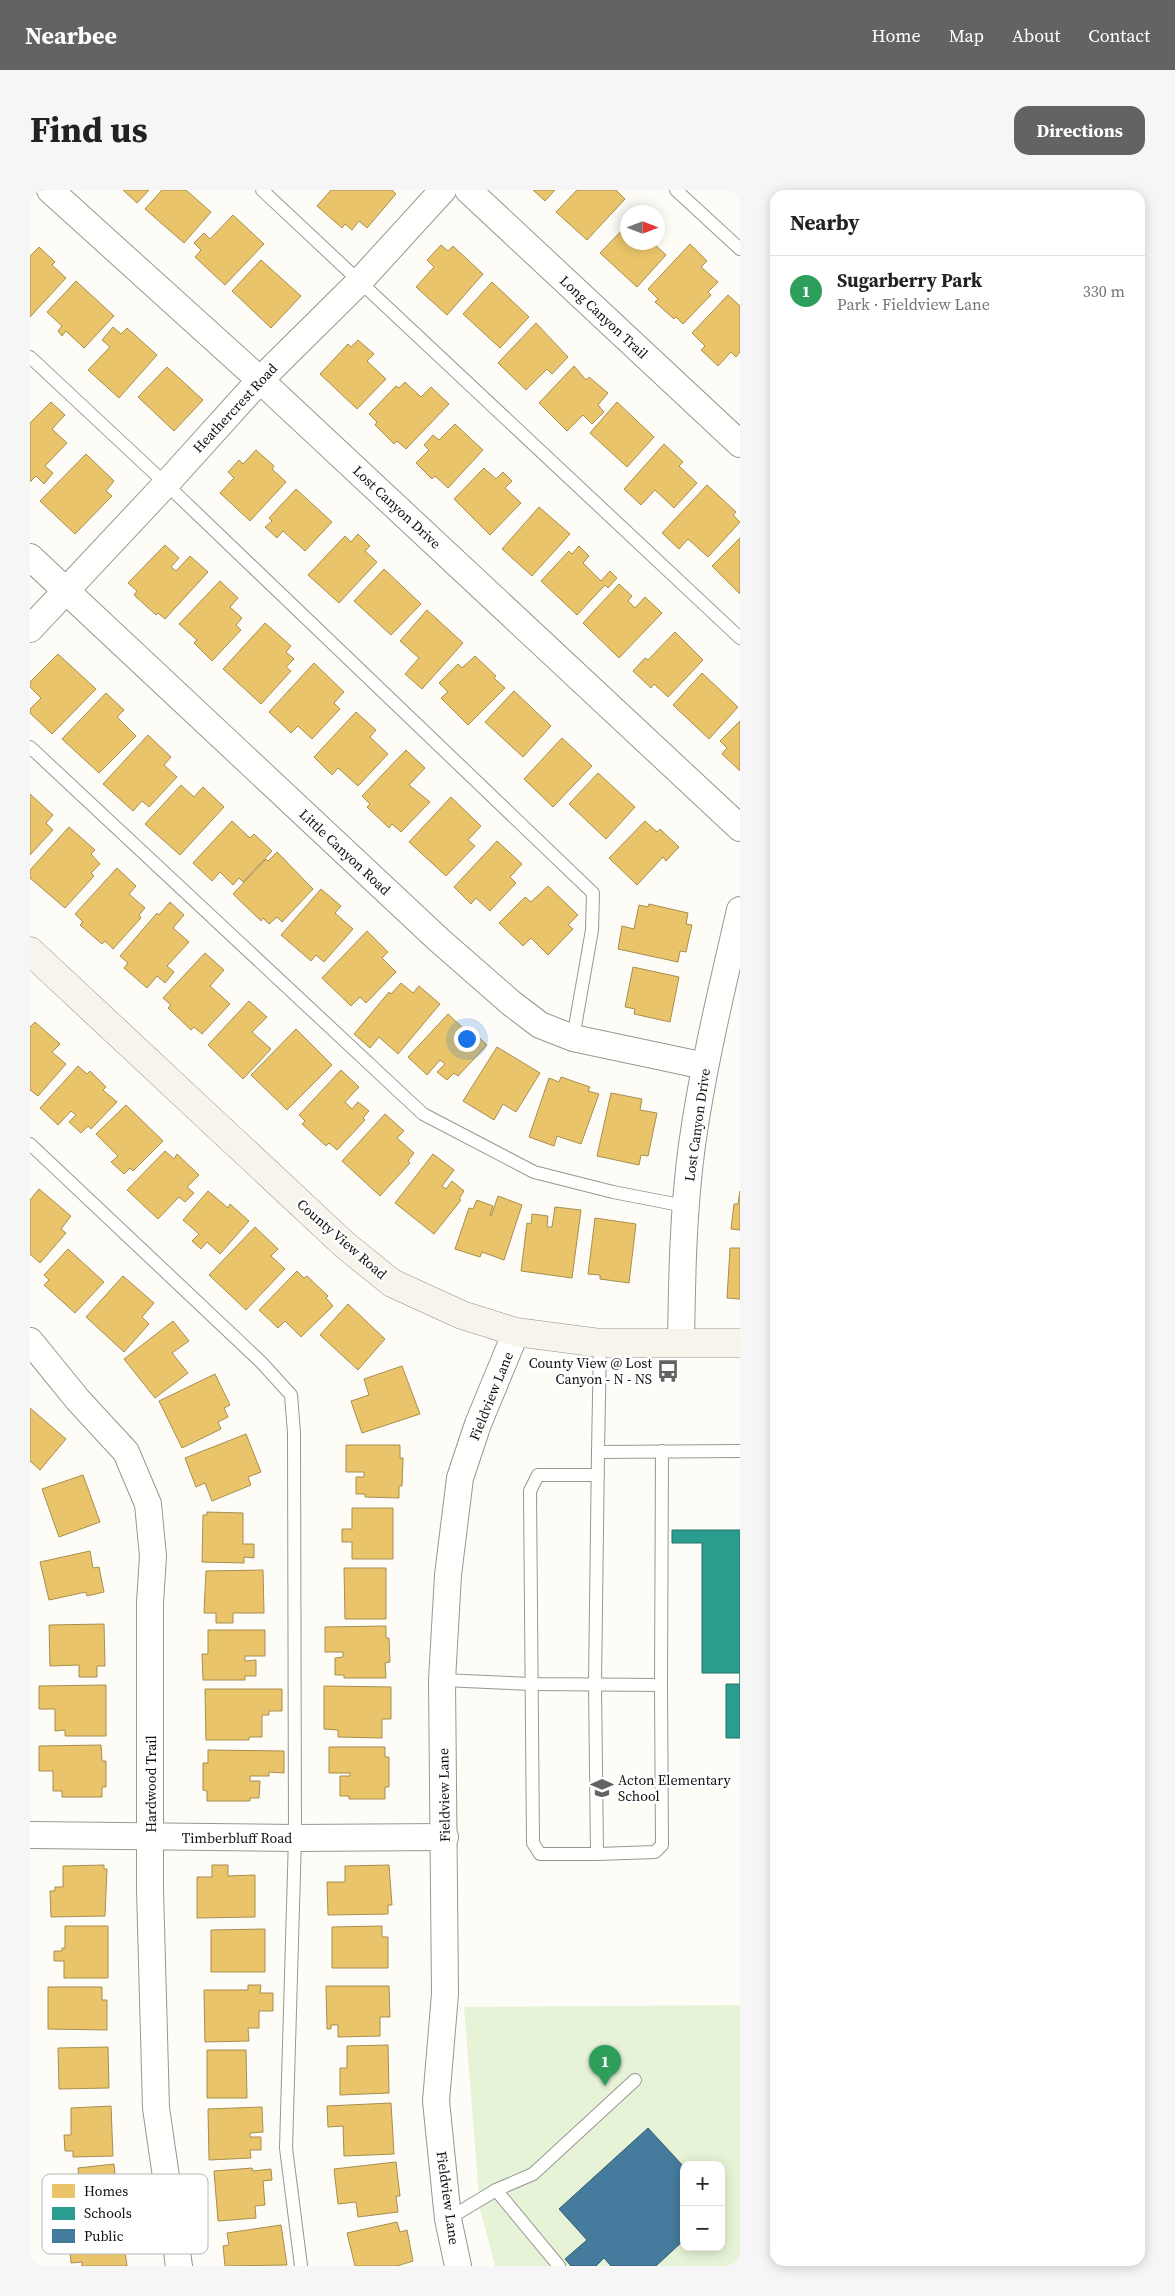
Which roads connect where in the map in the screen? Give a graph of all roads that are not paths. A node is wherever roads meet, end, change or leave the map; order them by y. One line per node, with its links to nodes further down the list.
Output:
1 (50, 190): 9 (street, Lost Canyon Drive)
2 (262, 190): 7 (lane)
3 (443, 190): 7 (street, Heathercrest Road)
4 (468, 190): 10 (street, Long Canyon Trail)
5 (676, 190): 6 (lane)
6 (740, 249)
7 (359, 282): 9 (street, Heathercrest Road); 15 (lane)
8 (30, 356): 11 (lane)
9 (260, 380): 11 (street, Heathercrest Road); 17 (street, Lost Canyon Drive)
10 (740, 444)
11 (166, 484): 13 (street, Heathercrest Road); 20 (lane)
12 (30, 557): 13 (street, Little Canyon Road)
13 (66, 591): 14 (street, Heathercrest Road); 20 (street, Little Canyon Road)
14 (30, 629)
15 (740, 638)
16 (30, 747): 23 (lane)
17 (740, 828)
18 (740, 910): 21 (street, Lost Canyon Drive)
19 (30, 951): 24 (street, County View Road)
20 (573, 1038): 21 (street, Little Canyon Road)
21 (705, 1066): 23 (street, Lost Canyon Drive)
22 (30, 1144): 40 (lane)
23 (685, 1206): 27 (street, Lost Canyon Drive)
24 (516, 1332): 26 (street, County View Road); 33 (street, Fieldview Lane)
25 (30, 1341): 38 (street, Hardwood Trail)
26 (600, 1343): 27 (street, County View Road); 31 (lane)
27 (681, 1343): 28 (street, County View Road)
28 (740, 1343)
29 (662, 1451): 30 (lane); 31 (lane); 36 (lane)
30 (740, 1451)
31 (598, 1452): 32 (lane)
32 (598, 1475): 34 (lane); 35 (lane)
33 (442, 1680): 34 (lane); 39 (street, Fieldview Lane)
34 (531, 1684): 35 (lane); 41 (lane)
35 (595, 1684): 36 (lane); 41 (lane)
36 (661, 1685): 41 (lane)
37 (30, 1835): 38 (street, Timberbluff Road)
38 (151, 1837): 40 (street, Timberbluff Road); 43 (street, Hardwood Trail)
39 (445, 1837): 40 (street, Timberbluff Road); 45 (street, Fieldview Lane)
40 (295, 1838): 46 (lane)
41 (598, 1854)
42 (635, 2080): 44 (lane)
43 (166, 2174)
44 (496, 2190): 45 (lane); 48 (lane)
45 (448, 2219): 47 (street, Fieldview Lane)
46 (301, 2266)
47 (458, 2266)
48 (559, 2266)

